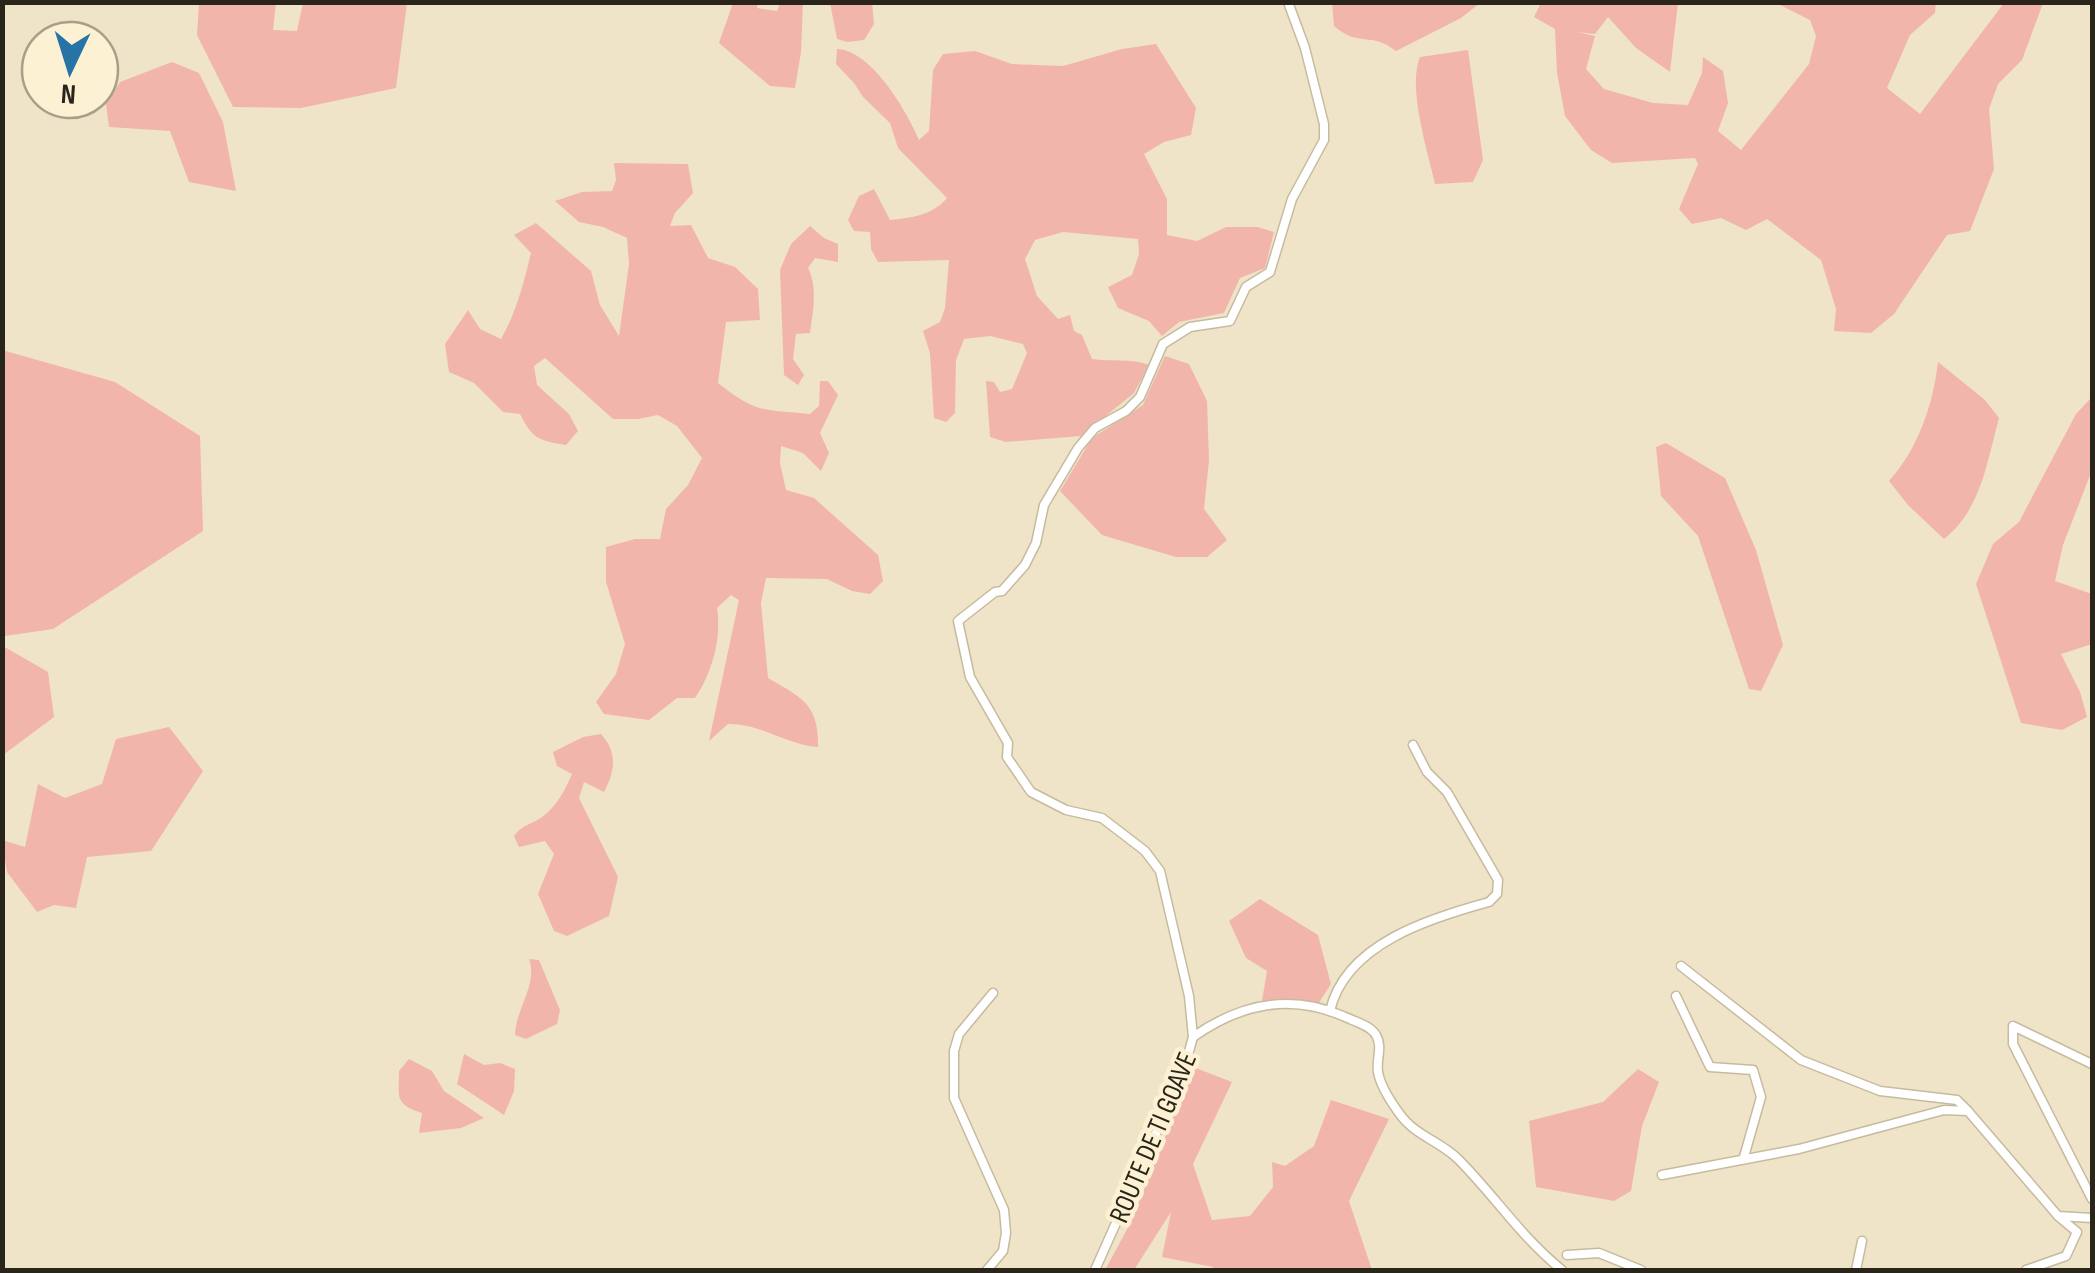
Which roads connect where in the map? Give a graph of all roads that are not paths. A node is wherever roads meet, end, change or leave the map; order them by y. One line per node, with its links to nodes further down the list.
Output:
1 (1288, 2): 7 (street, ROUTE DE TI GOAVE)
2 (1413, 745): 6 (street)
3 (1680, 966): 9 (street)
4 (992, 993): 17 (street)
5 (1676, 996): 10 (street)
6 (1330, 1012): 7 (street); 19 (street)
7 (1193, 1038): 18 (street, ROUTE DE TI GOAVE)
8 (2092, 1064): 12 (street)
9 (1968, 1111): 10 (street); 13 (street)
10 (1744, 1157): 11 (street)
11 (1662, 1175)
12 (2092, 1198)
13 (2058, 1216): 14 (street); 22 (street)
14 (2092, 1218)
15 (1862, 1241): 21 (street)
16 (1567, 1255): 20 (street)
17 (987, 1270)
18 (1094, 1270)
19 (1562, 1270)
20 (1640, 1270)
21 (1856, 1270)
22 (2026, 1270)

